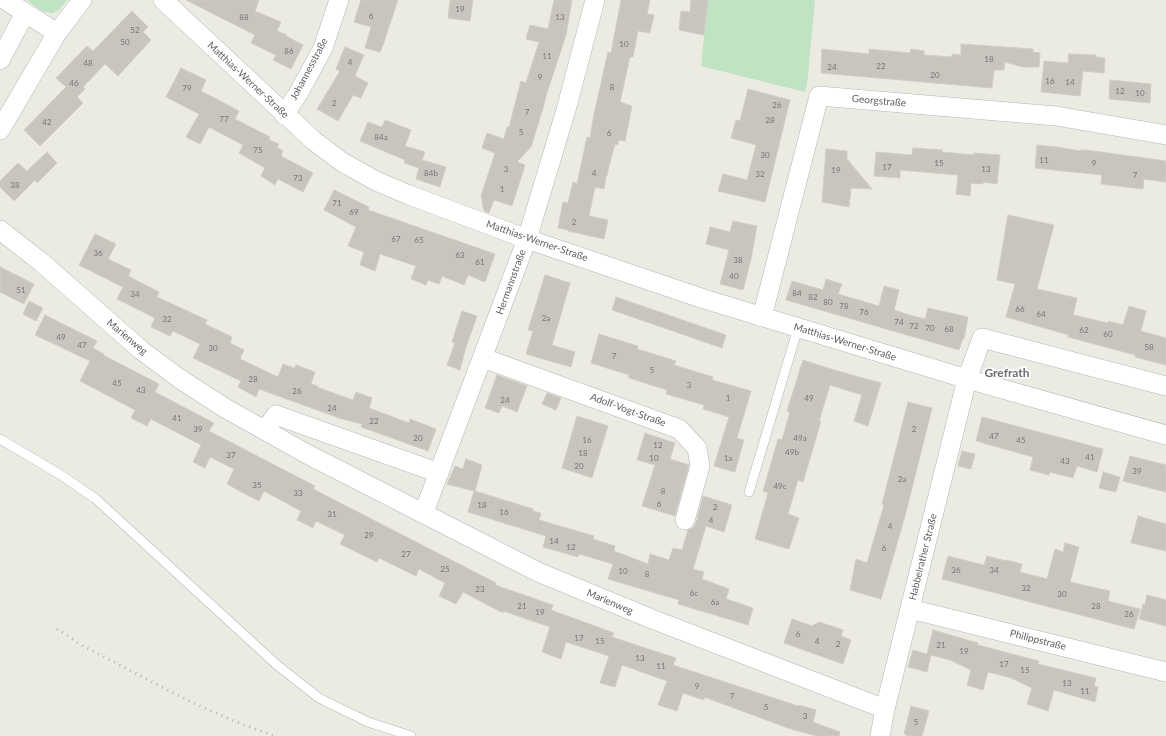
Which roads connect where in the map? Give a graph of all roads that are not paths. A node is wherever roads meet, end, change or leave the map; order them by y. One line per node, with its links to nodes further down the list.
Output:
1 (5, 0): 6 (street)
2 (82, 0): 7 (street)
3 (163, 0): 9 (street, Matthias-Werner-Straße)
4 (339, 0): 9 (street, Johannesstraße)
5 (595, 0): 13 (street, Hermannstraße)
6 (25, 14): 7 (street); 8 (street)
7 (57, 33): 10 (street)
8 (0, 60)
9 (284, 114): 13 (street, Matthias-Werner-Straße)
10 (0, 130)
11 (1166, 135): 14 (street, Georgstraße)
12 (0, 230): 19 (street, Marienweg)
13 (527, 238): 14 (street, Matthias-Werner-Straße); 16 (street, Hermannstraße)
14 (762, 317): 15 (street, Matthias-Werner-Straße)
15 (798, 328): 17 (street, Matthias-Werner-Straße); 25 (lane)
16 (483, 358): 24 (street, Hermannstraße); 27 (street, Adolf-Vogt-Straße)
17 (968, 379): 18 (street); 20 (street, Matthias-Werner-Straße); 28 (street, Habbelrather Straße)
18 (1166, 386)
19 (265, 430): 22 (street); 23 (street, Marienweg)
20 (1166, 435)
21 (0, 439): 31 (lane)
22 (357, 444): 23 (street); 24 (street)
23 (345, 472): 26 (street, Marienweg)
24 (439, 473): 26 (street, Hermannstraße)
25 (749, 492)
26 (424, 512): 30 (street, Marienweg)
27 (685, 520)
28 (910, 609): 29 (street, Philippstraße); 30 (street, Habbelrather Straße)
29 (1166, 672)
30 (885, 709): 32 (street, Habbelrather Straße)
31 (411, 736)
32 (880, 736)

